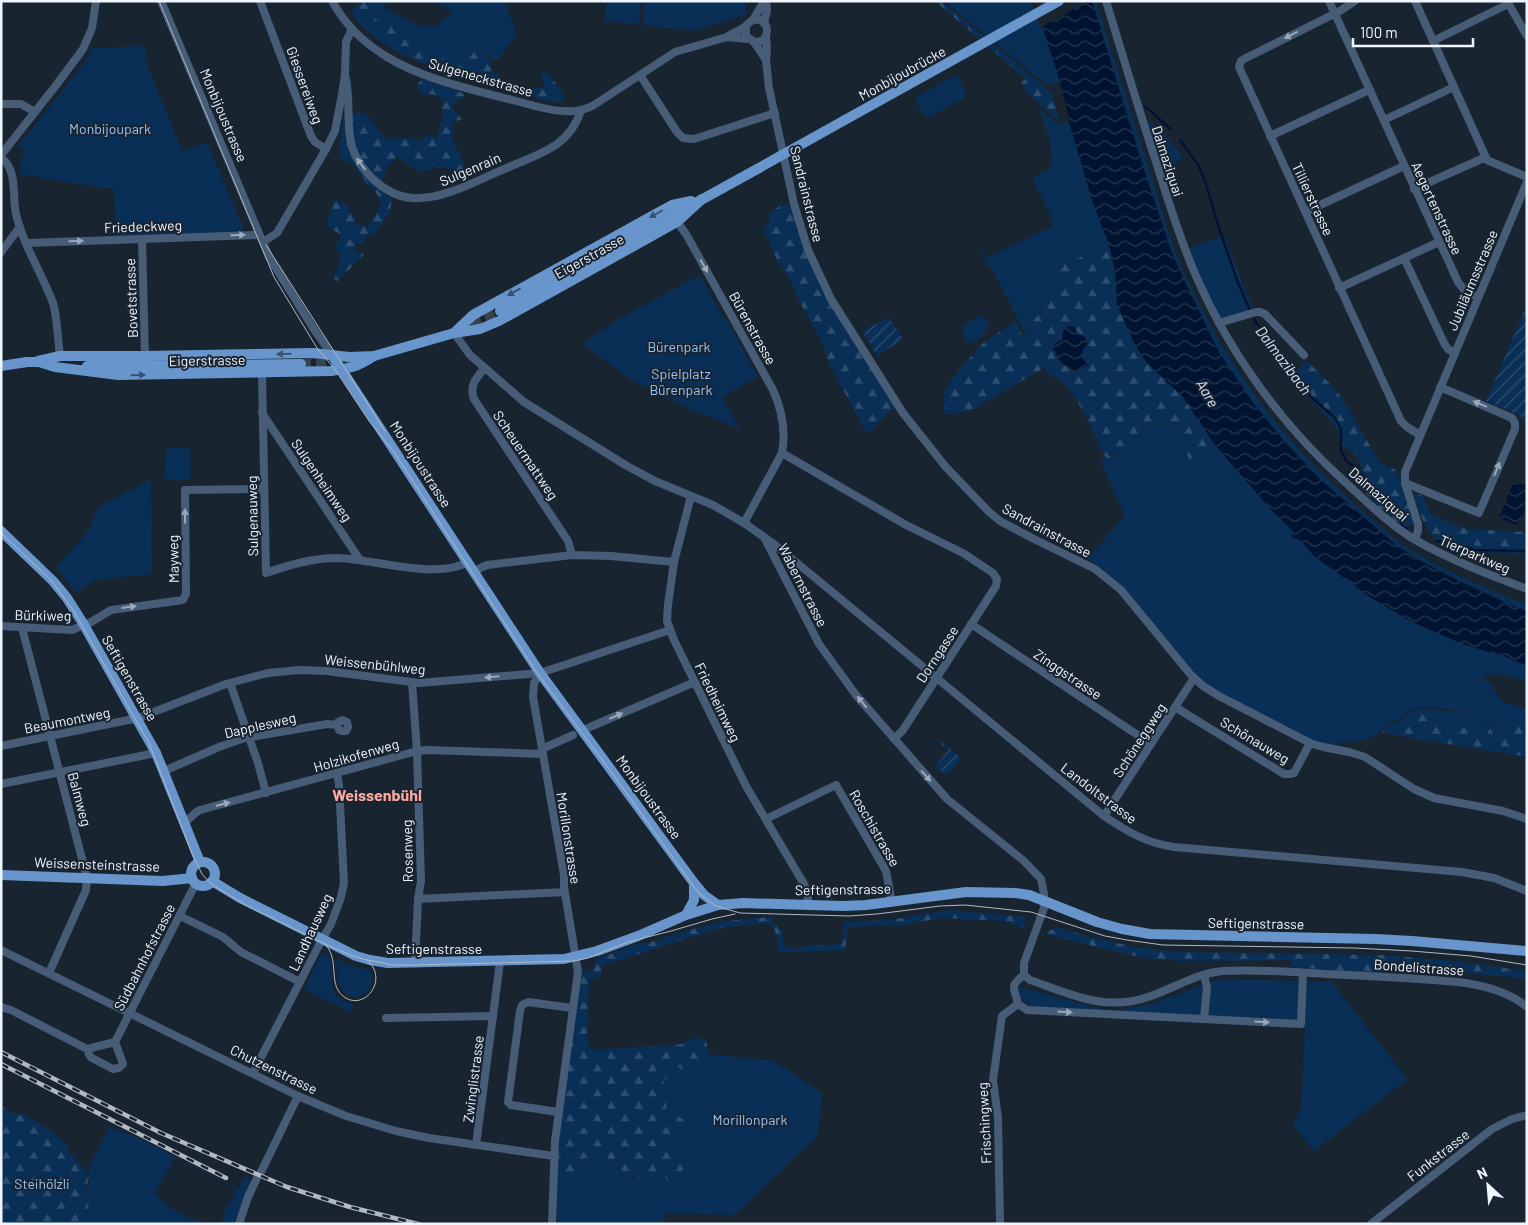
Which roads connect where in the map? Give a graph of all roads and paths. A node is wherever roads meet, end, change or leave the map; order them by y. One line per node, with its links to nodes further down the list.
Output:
1 (96, 1): 29 (street)
2 (161, 1): 45 (street, Monbijoustrasse)
3 (260, 1): 33 (street, Giessereiweg)
4 (332, 1): 16 (street, Sulgeneckstrasse)
5 (765, 1): 13 (street); 14 (street)
6 (1059, 1): 37 (main road, Monbijoubrücke, bridge)
7 (1106, 1): 55 (street, Dalmaziquai)
8 (1329, 1): 12 (street, Aegertenstrasse)
9 (1355, 1): 12 (street)
10 (1415, 1): 21 (street)
11 (1508, 2): 17 (street); 21 (street)
12 (1335, 14): 26 (street, Aegertenstrasse); 32 (street, Tillierstrasse, one-way to 32)
13 (753, 20): 14 (street); 15 (street)
14 (764, 23): 19 (street)
15 (746, 26): 18 (street, Sulgeneckstrasse); 20 (street)
16 (352, 29): 23 (street, Sulgenrain); 28 (street, Sulgeneckstrasse)
17 (1527, 36)
18 (727, 37): 20 (street, Sulgeneckstrasse); 24 (street, Sulgeneckstrasse)
19 (766, 37): 20 (street); 22 (street, Sandrainstrasse)
20 (751, 41): 22 (street, Sandrainstrasse)
21 (1433, 41): 25 (street)
22 (766, 60): 30 (street, Sandrainstrasse)
23 (345, 74): 28 (street, Sulgenrain, one-way to 23); 33 (street, Sulgenrain)
24 (640, 75): 28 (street, Sulgeneckstrasse); 30 (street)
25 (1454, 87): 31 (street); 35 (street)
26 (1370, 90): 31 (street, Aegertenstrasse); 32 (street)
27 (1, 104): 29 (street)
28 (581, 110)
29 (35, 112): 34 (street)
30 (775, 114): 93 (street, Sandrainstrasse)
31 (1384, 120): 36 (street, Aegertenstrasse)
32 (1270, 136): 42 (street, Tillierstrasse)
33 (326, 149): 45 (street)
34 (1, 156): 44 (street)
35 (1486, 157): 38 (street); 40 (street)
36 (1404, 166): 40 (street, Aegertenstrasse); 42 (street)
37 (759, 168): 41 (main road, Eigerstrasse)
38 (1527, 177)
39 (1527, 182): 52 (street, Jubiläumsstrasse)
40 (1414, 189): 47 (street, Aegertenstrasse)
41 (702, 199): 43 (main road, Eigerstrasse); 53 (main road, Eigerstrasse, one-way to 53); 54 (main road, Eigerstrasse)
42 (1305, 212): 51 (street, Tillierstrasse)
43 (677, 222): 54 (main road, Eigerstrasse); 72 (street, Bürenstrasse, one-way to 72)
44 (20, 227): 48 (street); 49 (street)
45 (261, 238): 46 (street, Friedeckweg, one-way to 45); 58 (street, Monbijoustrasse)
46 (142, 239): 48 (street, Friedeckweg, one-way to 46); 61 (street, Bovetstrasse)
47 (1439, 242): 50 (street); 52 (street, Aegertenstrasse)
48 (27, 243): 60 (street)
49 (1, 252)
50 (1404, 258): 51 (street); 57 (street)
51 (1339, 288): 71 (street, Tillierstrasse)
52 (1478, 297): 57 (street, Jubiläumsstrasse)
53 (491, 305): 54 (main road); 56 (main road, Eigerstrasse)
54 (499, 316): 56 (main road, Eigerstrasse)
55 (1219, 323): 59 (street); 79 (street, Dalmaziquai)
56 (454, 332): 62 (main road, Eigerstrasse); 67 (street, Wabernstrasse)
57 (1455, 353): 69 (street, Jubiläumsstrasse)
58 (332, 355): 62 (main road, Eigerstrasse); 64 (main road, Eigerstrasse); 66 (main road, Monbijoustrasse)
59 (1304, 355)
60 (60, 356): 61 (main road, Eigerstrasse); 63 (main road, Eigerstrasse)
61 (146, 356): 64 (main road, Eigerstrasse, one-way to 61)
62 (374, 356): 66 (main road, Eigerstrasse)
63 (38, 361): 64 (main road, Eigerstrasse); 65 (main road, Eigerstrasse); 68 (main road, Eigerstrasse, one-way to 68)
64 (302, 363): 66 (main road, Eigerstrasse); 68 (main road, Eigerstrasse)
65 (1, 366)
66 (342, 369): 82 (main road, Monbijoustrasse)
67 (484, 369): 75 (street, Wabernstrasse); 80 (street, Scheuermattweg)
68 (262, 373): 70 (street, Sulgenauweg)
69 (1440, 387): 71 (street, Jubiläumsstrasse); 73 (street, one-way to 69)
70 (262, 413): 74 (street, Sulgenauweg); 81 (street, Sulgenheimweg)
71 (1420, 435): 73 (street, Jubiläumsstrasse)
72 (782, 453): 76 (street, Bürenstrasse); 86 (street, Dorngasse)
73 (1405, 483): 79 (street, Jubiläumsstrasse)
74 (263, 489): 81 (street, Sulgenauweg); 87 (street, Mayweg, one-way to 74)
75 (691, 496): 76 (street, Wabernstrasse); 83 (street, Friedheimweg)
76 (744, 523): 78 (street, Wabernstrasse)
77 (1, 531): 87 (main road, Seftigenstrasse)
78 (764, 537): 92 (street, Landoltstrasse); 104 (street, Wabernstrasse, one-way to 78)
79 (1415, 539): 85 (street, Tierparkweg)
80 (572, 555): 83 (street); 84 (street)
81 (360, 560): 82 (street, Sulgenauweg)
82 (468, 562): 84 (main road, Monbijoustrasse)
83 (674, 562): 90 (street, Friedheimweg)
84 (474, 571): 91 (main road, Monbijoustrasse)
85 (1527, 589)
86 (971, 624): 92 (street, Dorngasse); 106 (street, Zinggstrasse)
87 (84, 625): 89 (street, Bürkiweg); 98 (main road, Seftigenstrasse)
88 (1, 626): 89 (street, Bürkiweg)
89 (22, 628): 102 (street, Balmweg)
90 (670, 630): 91 (street, Weissenbühlweg); 95 (street, Friedheimweg)
91 (540, 672): 94 (street, Weissenbühlweg, one-way to 94); 100 (main road, Monbijoustrasse); 109 (street, Morillonstrasse)
92 (937, 678): 104 (street, Dorngasse); 116 (street, Landoltstrasse)
93 (1194, 678): 97 (street, Schöneggweg); 105 (street, Sandrainstrasse)
94 (412, 682): 96 (street, Weissenbühlweg); 108 (street, Rosenweg)
95 (695, 682): 100 (street, one-way to 95); 117 (street, Friedheimweg)
96 (230, 683): 98 (street, Weissenbühlweg); 103 (street)
97 (1175, 707): 105 (street, Schönauweg); 106 (street, Schöneggweg)
98 (138, 718): 102 (street, Beaumontweg); 110 (main road, Seftigenstrasse)
99 (337, 725): 103 (street, Dapplesweg)
100 (583, 730): 125 (main road, Monbijoustrasse)
101 (573, 735): 109 (street, Holzikofenweg)
102 (50, 736): 107 (street, Beaumontweg); 112 (street, Balmweg)
103 (249, 737): 111 (street, Dapplesweg); 115 (street)
104 (894, 739): 129 (street, Wabernstrasse, one-way to 129)
105 (1310, 743): 118 (street, Sandrainstrasse)
106 (1151, 744): 116 (street, Schöneggweg)
107 (1, 746)
108 (416, 751): 109 (street, Holzikofenweg); 113 (street, Holzikofenweg); 128 (street, Rosenweg)
109 (543, 751): 127 (street, Morillonstrasse)
110 (156, 752): 111 (main road, Seftigenstrasse); 112 (street)
111 (164, 771): 119 (main road, Seftigenstrasse)
112 (60, 772): 114 (street); 122 (street, Balmweg)
113 (337, 773): 115 (street, Holzikofenweg); 135 (street, Landhausweg)
114 (1, 784)
115 (266, 792): 119 (street, Holzikofenweg, one-way to 115)
116 (1104, 816): 126 (street, Landoltstrasse)
117 (766, 819): 130 (street, Roschistrasse); 132 (street, Friedheimweg)
118 (1527, 819)
119 (184, 822): 120 (main road, Seftigenstrasse)
120 (200, 862): 123 (main road); 124 (main road)
121 (1, 874): 122 (main road, Weissensteinstrasse)
122 (87, 878): 124 (main road, Weissensteinstrasse); 141 (street, Balmweg)
123 (212, 880): 124 (main road); 135 (main road, Seftigenstrasse)
124 (194, 881): 134 (street, Südbahnhofstrasse)
125 (694, 883): 131 (main road, Monbijoustrasse); 133 (main road)
126 (1527, 891)
127 (565, 892): 128 (street, Rosenweg); 138 (street, Morillonstrasse)
128 (418, 899): 140 (street, Rosenweg)
129 (1044, 900): 130 (main road, Seftigenstrasse); 137 (main road, Seftigenstrasse); 143 (street)
130 (892, 903): 132 (main road, Seftigenstrasse)
131 (718, 905): 132 (main road, Seftigenstrasse); 133 (main road, Seftigenstrasse)
132 (807, 905)
133 (686, 915): 138 (main road, Seftigenstrasse)
134 (180, 916): 145 (street, Landhausweg); 150 (street, Südbahnhofstrasse)
135 (323, 939): 140 (main road, Seftigenstrasse); 145 (street, Landhausweg)
136 (1, 950): 141 (street, Chutzenstrasse)
137 (1527, 951)
138 (576, 957): 139 (main road, Seftigenstrasse); 149 (street, Morillonstrasse)
139 (500, 962): 140 (main road, Seftigenstrasse); 151 (street, Zwinglistrasse)
140 (415, 963)
141 (49, 973): 150 (street, Chutzenstrasse)
142 (1303, 973): 144 (street, Bondelistrasse); 148 (street, Bondelistrasse); 153 (street, one-way to 142)
143 (1024, 975): 144 (street, Bondelistrasse); 146 (street)
144 (1204, 975): 153 (street)
145 (300, 982): 156 (street, Landhausweg)
146 (1018, 1004): 153 (street, one-way to 153); 164 (street, Frischingweg)
147 (1, 1007): 155 (street)
148 (1527, 1007)
149 (572, 1008): 158 (street, Morillonstrasse); 158 (street)
150 (130, 1013): 154 (street, Südbahnhofstrasse); 156 (street, Chutzenstrasse)
151 (493, 1016): 152 (street, Zwinglistrasse); 160 (street, Zwinglistrasse)
152 (386, 1018)
153 (1204, 1019)
154 (114, 1042): 155 (street); 155 (street)
155 (89, 1050)
156 (253, 1073): 157 (street, Chutzenstrasse)
157 (298, 1096): 160 (street, Chutzenstrasse); 162 (street)
158 (558, 1112): 161 (street, Morillonstrasse)
159 (1527, 1115): 165 (street, Funkstrasse)
160 (476, 1145): 161 (street, Chutzenstrasse)
161 (554, 1156): 163 (street, Morillonstrasse)
162 (238, 1224)
163 (552, 1224)
164 (1000, 1224)
165 (1370, 1224)

